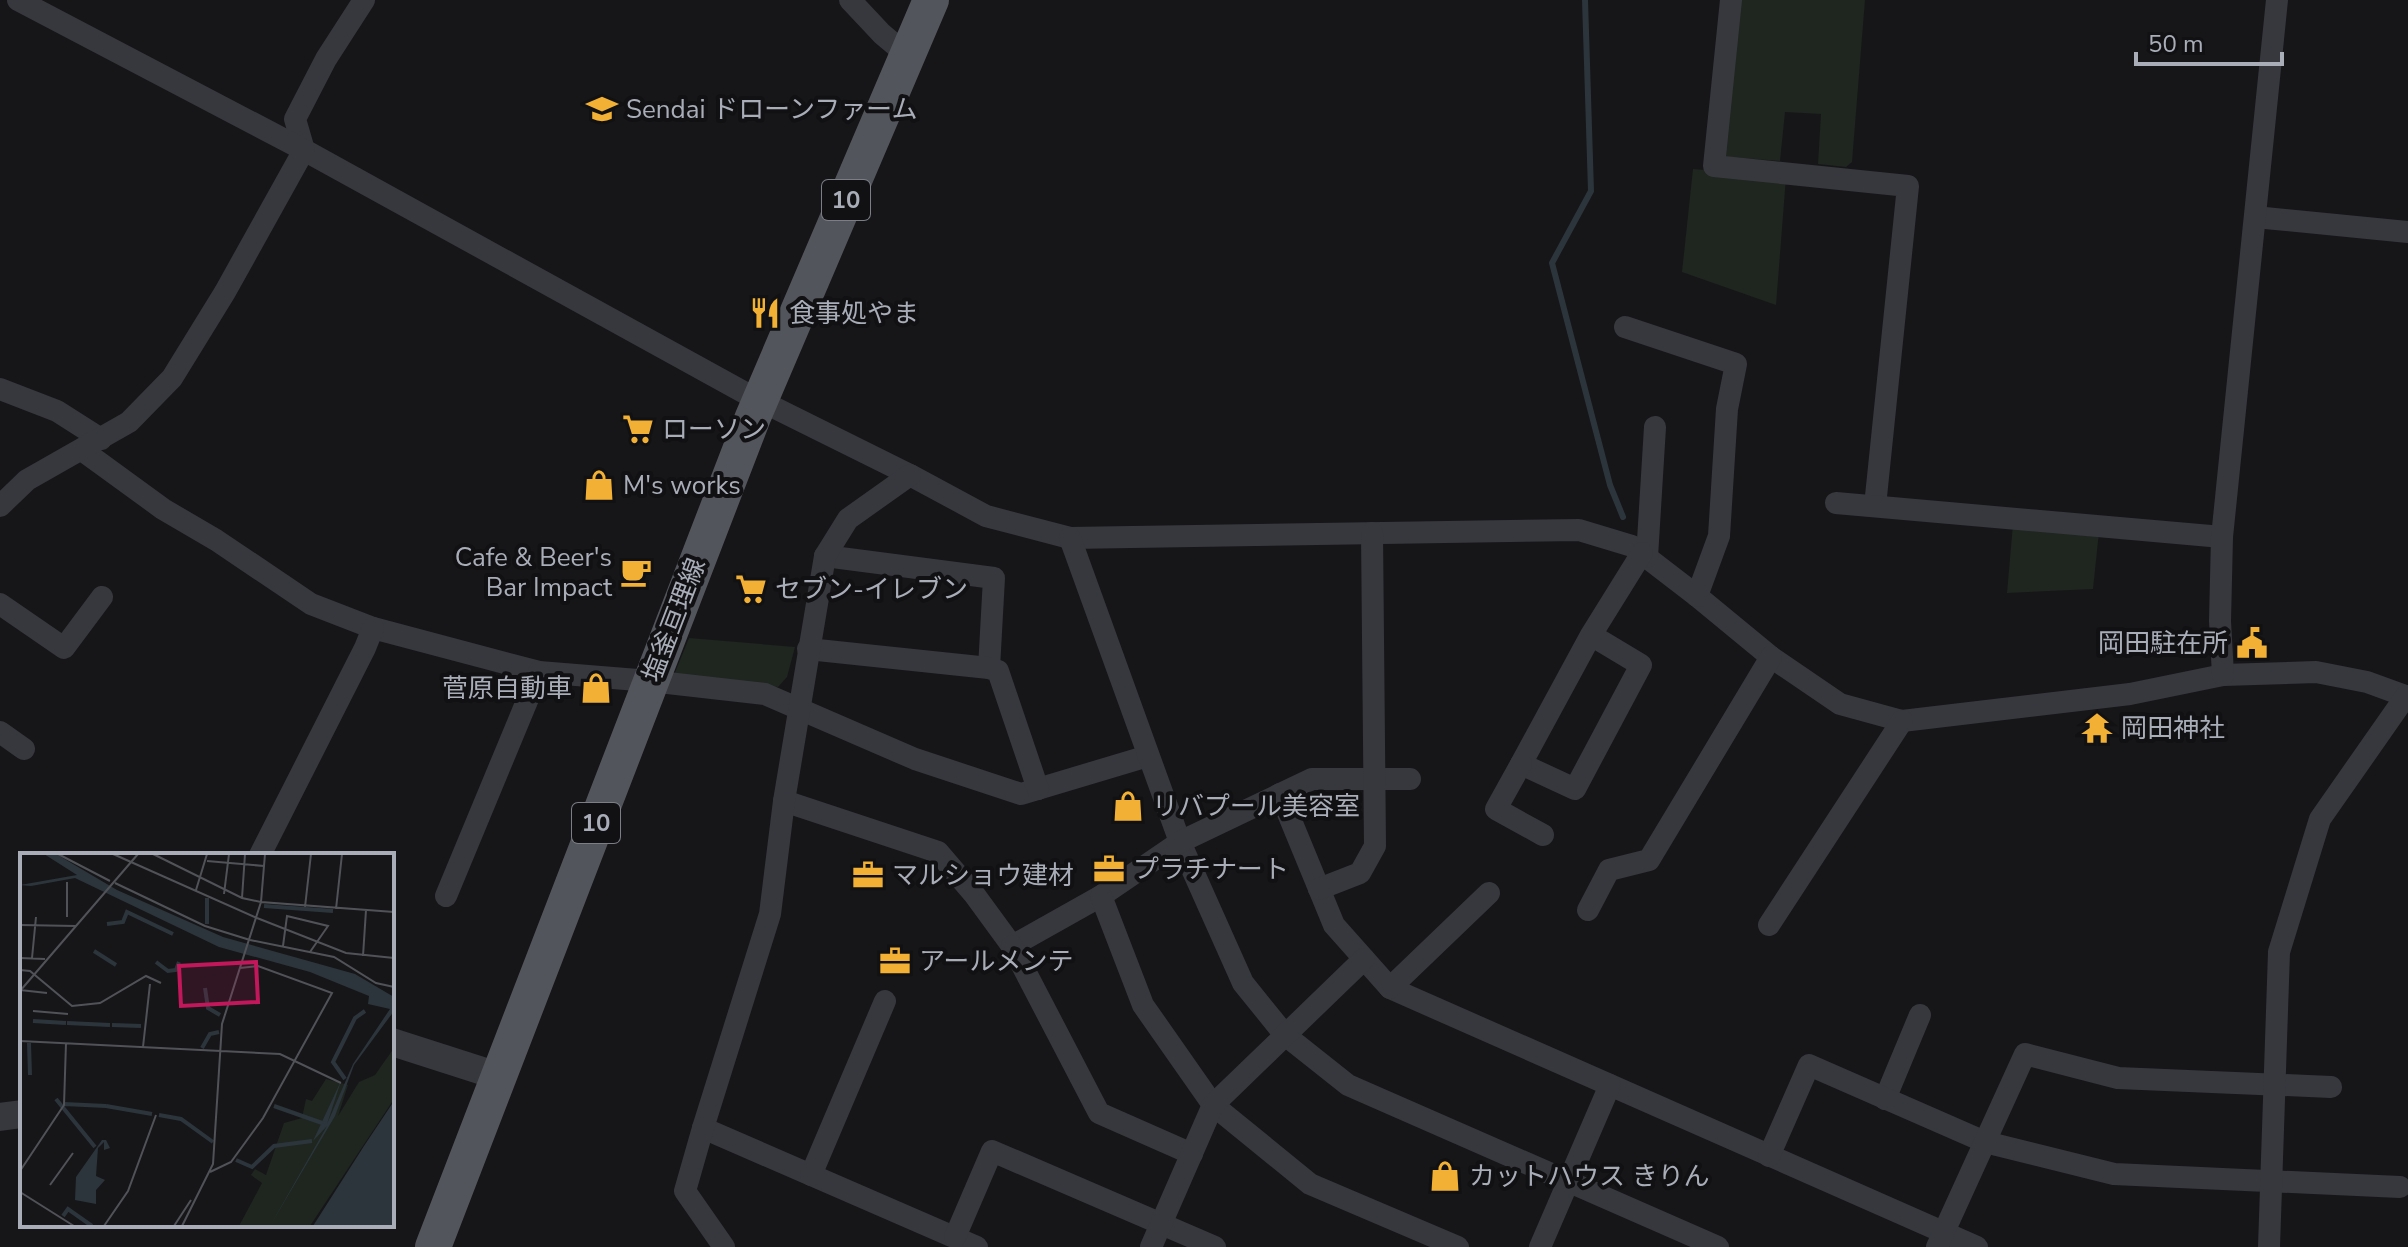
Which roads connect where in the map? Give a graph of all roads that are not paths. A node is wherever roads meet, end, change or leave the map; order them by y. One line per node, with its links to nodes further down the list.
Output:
1 (18, 0): 8 (street)
2 (364, 0): 8 (street)
3 (850, 0): 7 (street)
4 (931, 0): 7 (main road, 塩釜亘理線 / 10)
5 (1731, 0): 19 (street)
6 (2277, 0): 9 (street)
7 (907, 55): 13 (main road, 塩釜亘理線 / 10)
8 (304, 150): 13 (street); 15 (street)
9 (2255, 217): 10 (street); 21 (street)
10 (2408, 232)
11 (1625, 327): 25 (street)
12 (0, 389): 15 (street)
13 (761, 400): 16 (street); 35 (main road, 塩釜亘理線 / 10)
14 (1655, 427): 23 (street)
15 (92, 445): 18 (street); 28 (street)
16 (910, 475): 22 (street); 24 (street)
17 (1836, 503): 19 (street)
18 (0, 506)
19 (1875, 506): 21 (street)
20 (1372, 533): 22 (street); 23 (street); 44 (street)
21 (2222, 537): 34 (street)
22 (1070, 538): 41 (street)
23 (1644, 555): 25 (street); 29 (street)
24 (825, 556): 30 (street); 32 (street)
25 (1697, 596): 31 (street)
26 (102, 597): 27 (street)
27 (0, 604)
28 (373, 628): 33 (street); 50 (street)
29 (1591, 635): 42 (street); 42 (street)
30 (808, 649): 32 (street); 37 (street)
31 (1771, 657): 38 (street); 55 (street)
32 (989, 668): 45 (street)
33 (539, 672): 35 (street); 53 (street)
34 (2223, 675): 36 (street); 38 (street)
35 (650, 681): 37 (street); 64 (main road, 塩釜亘理線 / 10)
36 (2407, 697): 66 (street)
37 (800, 709): 45 (street); 47 (street)
38 (1902, 721): 56 (street)
39 (0, 732): 40 (street)
40 (24, 749)
41 (1148, 756): 45 (street); 49 (street)
42 (1521, 764): 48 (street)
43 (1410, 779): 44 (street)
44 (1376, 781): 46 (street); 51 (street)
45 (1038, 789)
46 (1280, 794): 49 (street); 51 (street)
47 (784, 801): 57 (street); 72 (street)
48 (1543, 835)
49 (1180, 842): 54 (street); 62 (street)
50 (261, 853)
51 (1319, 889): 58 (street)
52 (1489, 893): 59 (street)
53 (446, 896)
54 (1101, 896): 57 (street); 69 (street)
55 (1588, 910)
56 (1769, 925)
57 (1012, 946): 74 (street)
58 (1364, 959): 59 (street); 62 (street)
59 (1390, 988): 65 (street)
60 (885, 1001): 76 (street)
61 (1920, 1015): 68 (street)
62 (1285, 1035): 69 (street); 77 (street)
63 (394, 1043): 64 (street)
64 (498, 1076): 84 (main road, 塩釜亘理線 / 10)
65 (1610, 1085): 75 (street); 77 (street)
66 (2274, 1085): 67 (street); 73 (street); 78 (street)
67 (2331, 1087)
68 (1885, 1099): 73 (street); 75 (street)
69 (1213, 1105): 74 (street); 83 (street)
70 (20, 1114): 71 (street)
71 (0, 1117)
72 (703, 1128): 76 (street); 85 (street)
73 (1985, 1142): 78 (street); 82 (street)
74 (1192, 1154): 80 (street)
75 (1769, 1156): 82 (street)
76 (811, 1175): 81 (street)
77 (1568, 1181): 90 (street); 91 (street)
78 (2271, 1181): 79 (street); 93 (street)
79 (2400, 1187)
80 (1161, 1224): 81 (street); 87 (street); 88 (street)
81 (955, 1237): 86 (street)
82 (1940, 1240): 92 (street)
83 (1431, 1242): 89 (street)
84 (433, 1247)
85 (724, 1247)
86 (977, 1247)
87 (1151, 1247)
88 (1215, 1247)
89 (1458, 1247)
90 (1540, 1247)
91 (1718, 1247)
92 (1977, 1247)
93 (2269, 1247)

